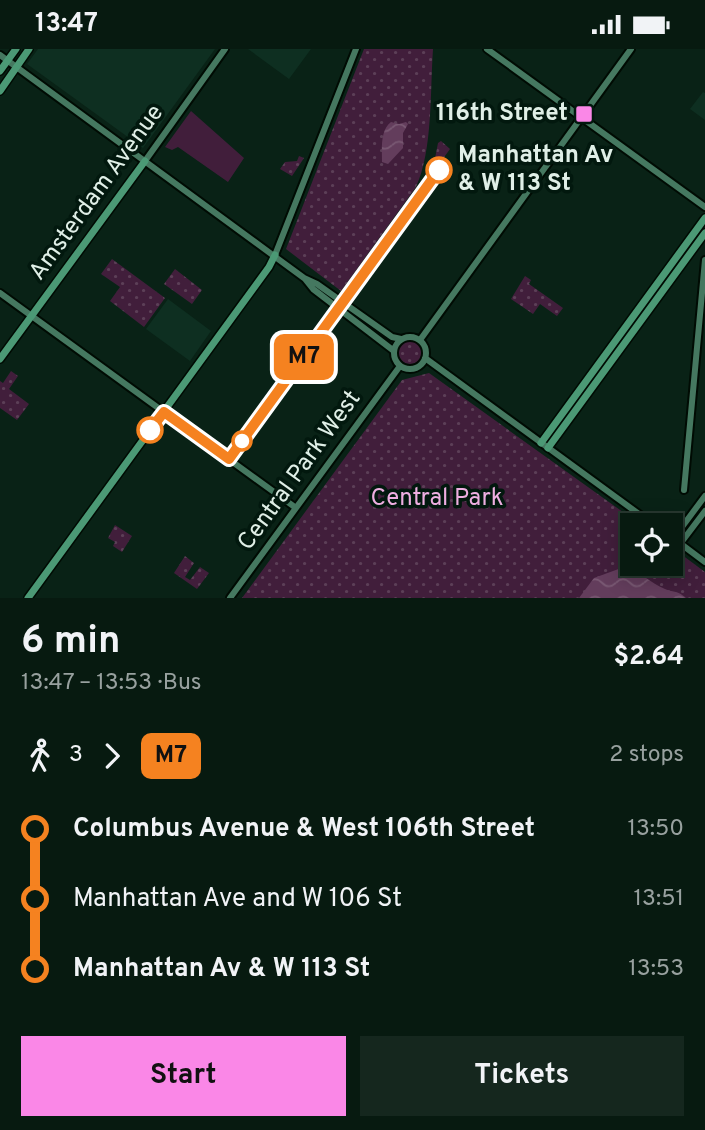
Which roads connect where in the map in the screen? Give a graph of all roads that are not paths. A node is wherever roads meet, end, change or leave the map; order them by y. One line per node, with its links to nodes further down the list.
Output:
1 (16, 49): 8 (main road)
2 (29, 49): 9 (main road)
3 (225, 49): 13 (main road, Amsterdam Avenue)
4 (356, 49): 18 (main road)
5 (487, 49): 12 (main road)
6 (631, 49): 12 (main road)
7 (0, 55): 8 (main road)
8 (8, 61): 9 (main road); 10 (main road)
9 (17, 67): 11 (main road); 13 (main road)
10 (0, 71)
11 (0, 91)
12 (581, 117): 15 (main road); 25 (main road)
13 (145, 161): 18 (main road); 23 (main road, Amsterdam Avenue)
14 (705, 197): 15 (main road)
15 (703, 206)
16 (705, 218): 31 (main road)
17 (704, 237): 31 (main road)
18 (275, 255): 21 (main road); 30 (main road)
19 (705, 260): 20 (main road)
20 (704, 269): 32 (main road)
21 (304, 278): 24 (main road); 26 (main road)
22 (0, 293): 23 (main road)
23 (33, 316): 28 (main road, Amsterdam Avenue); 30 (main road)
24 (401, 339): 25 (main road); 26 (main road)
25 (420, 340): 27 (main road)
26 (394, 351): 29 (main road)
27 (425, 358): 29 (main road); 31 (main road)
28 (0, 359)
29 (400, 366): 34 (main road, Central Park West)
30 (164, 412): 34 (main road); 41 (main road)
31 (545, 446): 36 (main road)
32 (684, 490)
33 (705, 496): 37 (main road)
34 (296, 508): 42 (main road, Central Park West)
35 (705, 511): 38 (main road)
36 (637, 513)
37 (683, 528)
38 (683, 532)
39 (683, 546): 40 (main road)
40 (705, 562)
41 (28, 598)
42 (230, 598)

